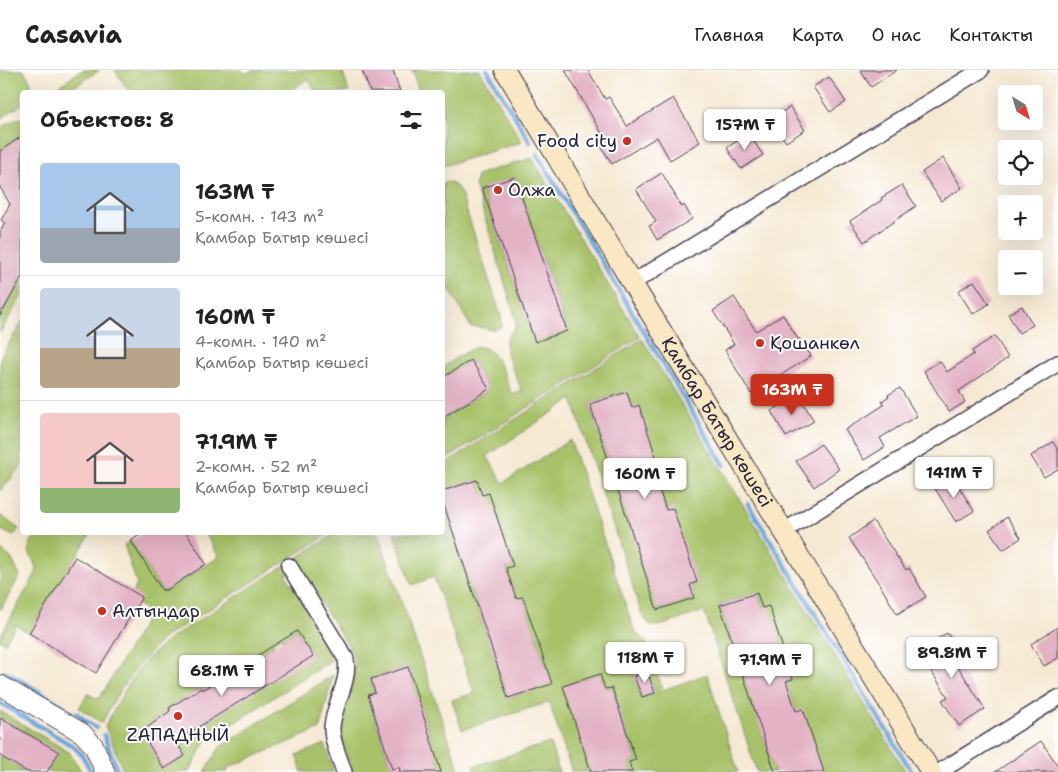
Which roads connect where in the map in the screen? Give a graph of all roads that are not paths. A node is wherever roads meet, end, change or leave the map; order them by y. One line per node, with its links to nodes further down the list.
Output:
1 (505, 70): 3 (main road, Қамбар Батыр көшесі)
2 (981, 70): 3 (street)
3 (632, 283): 5 (main road, Қамбар Батыр көшесі)
4 (1058, 363): 5 (street)
5 (784, 531): 11 (main road, Қамбар Батыр көшесі)
6 (289, 566): 10 (street)
7 (0, 685): 9 (street)
8 (1058, 698): 12 (street)
9 (105, 772)
10 (344, 772)
11 (931, 772)
12 (940, 772)

